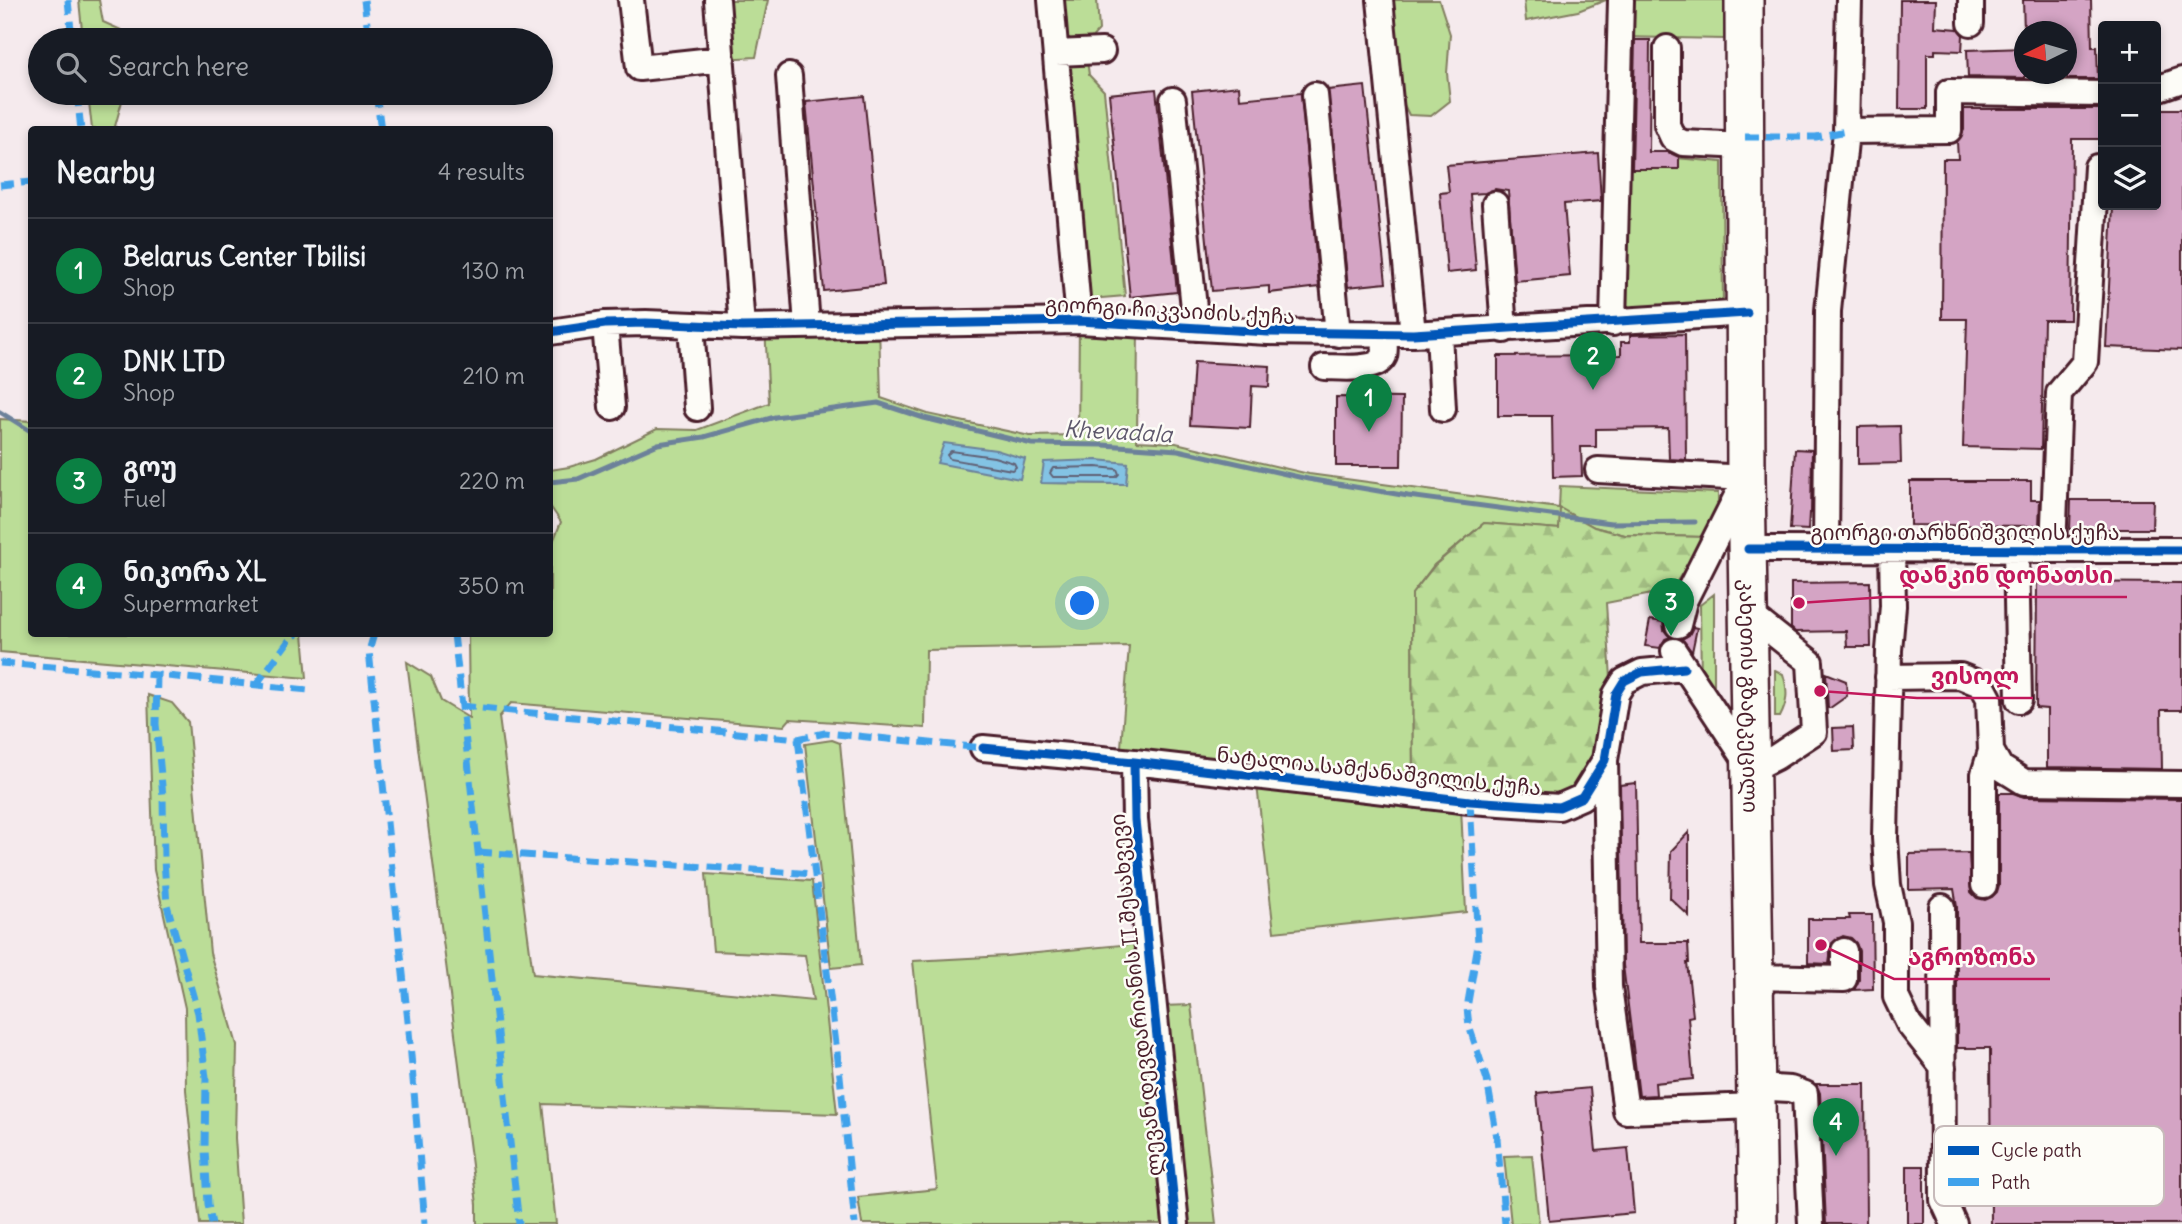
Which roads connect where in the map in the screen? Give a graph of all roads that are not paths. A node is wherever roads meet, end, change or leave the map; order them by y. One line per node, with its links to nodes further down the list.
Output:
1 (631, 0): 11 (street)
2 (717, 0): 11 (street)
3 (1051, 0): 10 (street)
4 (1380, 0): 35 (street)
5 (1621, 0): 24 (street)
6 (1744, 0): 19 (highway, კახეთის გზატკეცილი)
7 (1849, 0): 18 (street)
8 (1667, 48): 19 (street)
9 (1102, 51): 10 (street)
10 (1056, 53): 23 (street)
11 (722, 59): 28 (street)
12 (789, 76): 27 (street)
13 (2182, 80): 14 (street)
14 (2161, 87)
15 (2098, 94): 18 (street)
16 (1315, 95): 33 (street)
17 (1173, 100): 29 (street)
18 (1846, 131): 43 (street)
19 (1745, 146): 22 (highway, კახეთის გზატკეცილი)
20 (2097, 167): 46 (street)
21 (1495, 204): 30 (street)
22 (1747, 313): 24 (street, გიორგი ჩიკვაიძის ქუჩა); 41 (highway, კახეთის გზატკეცილი)
23 (1079, 321): 27 (street, გიორგი ჩიკვაიძის ქუჩა); 29 (street, გიორგი ჩიკვაიძის ქუჩა)
24 (1613, 323): 30 (street, გიორგი ჩიკვაიძის ქუჩა)
25 (605, 324): 26 (street, გიორგი ჩიკვაიძის ქუჩა); 31 (street, გიორგი ჩიკვაიძის ქუჩა); 37 (street)
26 (691, 325): 28 (street, გიორგი ჩიკვაიძის ქუჩა); 38 (street)
27 (807, 326): 28 (street, გიორგი ჩიკვაიძის ქუჩა)
28 (742, 327)
29 (1196, 328): 33 (street, გიორგი ჩიკვაიძის ქუჩა)
30 (1504, 330): 32 (street, გიორგი ჩიკვაიძის ქუჩა)
31 (553, 332)
32 (1439, 333): 35 (street, გიორგი ჩიკვაიძის ქუჩა); 39 (street)
33 (1338, 334): 34 (street, გიორგი ჩიკვაიძის ქუჩა)
34 (1384, 334): 35 (street, გიორგი ჩიკვაიძის ქუჩა); 36 (street)
35 (1413, 334)
36 (1324, 367)
37 (612, 407)
38 (697, 408)
39 (1443, 409)
40 (1598, 470): 41 (street)
41 (1746, 478): 42 (highway, კახეთის გზატკეცილი); 49 (street)
42 (1748, 549): 43 (street, გიორგი თარხნიშვილის ქუჩა); 48 (highway, კახეთის გზატკეცილი)
43 (1826, 549): 44 (street, გიორგი თარხნიშვილის ქუჩა)
44 (1892, 549): 45 (street, გიორგი თარხნიშვილის ქუჩა); 50 (street)
45 (2016, 550): 46 (street, გიორგი თარხნიშვილის ქუჩა); 51 (street)
46 (2053, 550): 47 (street, გიორგი თარხნიშვილის ქუჩა)
47 (2182, 550)
48 (1748, 613): 56 (highway, კახეთის გზატკეცილი); 56 (street)
49 (1678, 625)
50 (1888, 677): 53 (street); 62 (street)
51 (2019, 700)
52 (983, 748): 55 (street, ნატალია სამქანაშვილის ქუჩა)
53 (1991, 751): 57 (street); 58 (street)
54 (1605, 761): 55 (street, ნატალია სამქანაშვილის ქუჩა); 56 (street, ნატალია სამქანაშვილის ქუჩა); 63 (street)
55 (1134, 762): 66 (street, ლევან დევდარიანის II შესახვევი)
56 (1752, 769): 61 (highway, კახეთის გზატკეცილი)
57 (2182, 784)
58 (1984, 885)
59 (1942, 907): 62 (street)
60 (1844, 951): 61 (street)
61 (1753, 977): 63 (highway, კახეთის გზატკეცილი)
62 (1943, 1068): 64 (street)
63 (1755, 1096): 67 (highway, კახეთის გზატკეცილი); 68 (street)
64 (1943, 1126)
65 (1946, 1206): 69 (street)
66 (1176, 1224)
67 (1758, 1224)
68 (1811, 1224)
69 (1954, 1224)

